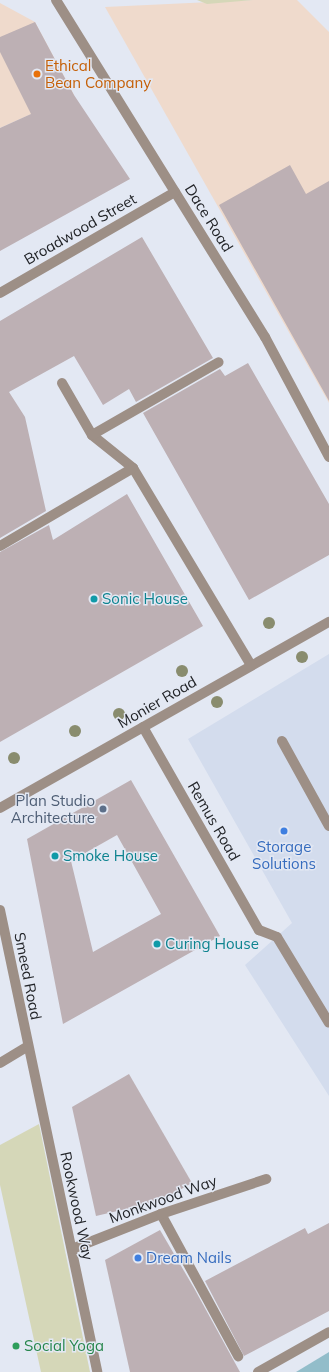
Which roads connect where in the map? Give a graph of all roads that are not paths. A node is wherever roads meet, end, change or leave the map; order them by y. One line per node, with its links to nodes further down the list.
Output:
1 (56, 0): 2 (street, Dace Road)
2 (175, 192): 3 (street, Broadwood Street); 7 (street, Dace Road)
3 (0, 293)
4 (219, 362): 6 (street)
5 (62, 383): 6 (street)
6 (92, 435): 8 (street)
7 (329, 457)
8 (133, 468): 9 (street); 11 (street)
9 (0, 546)
10 (329, 622): 11 (street, Monier Road)
11 (251, 665): 12 (street, Monier Road)
12 (143, 727): 14 (street, Monier Road); 17 (street, Remus Road)
13 (282, 741): 15 (street)
14 (0, 808)
15 (329, 826)
16 (0, 910): 18 (street, Smeed Road)
17 (329, 1023)
18 (27, 1047): 19 (street); 22 (street, Rookwood Way)
19 (0, 1063)
20 (266, 1179): 21 (street, Monkwood Way)
21 (161, 1214): 22 (street, Monkwood Way); 24 (street)
22 (72, 1249): 25 (street, Rookwood Way)
23 (329, 1332): 26 (street)
24 (238, 1356)
25 (97, 1372)
26 (258, 1372)

